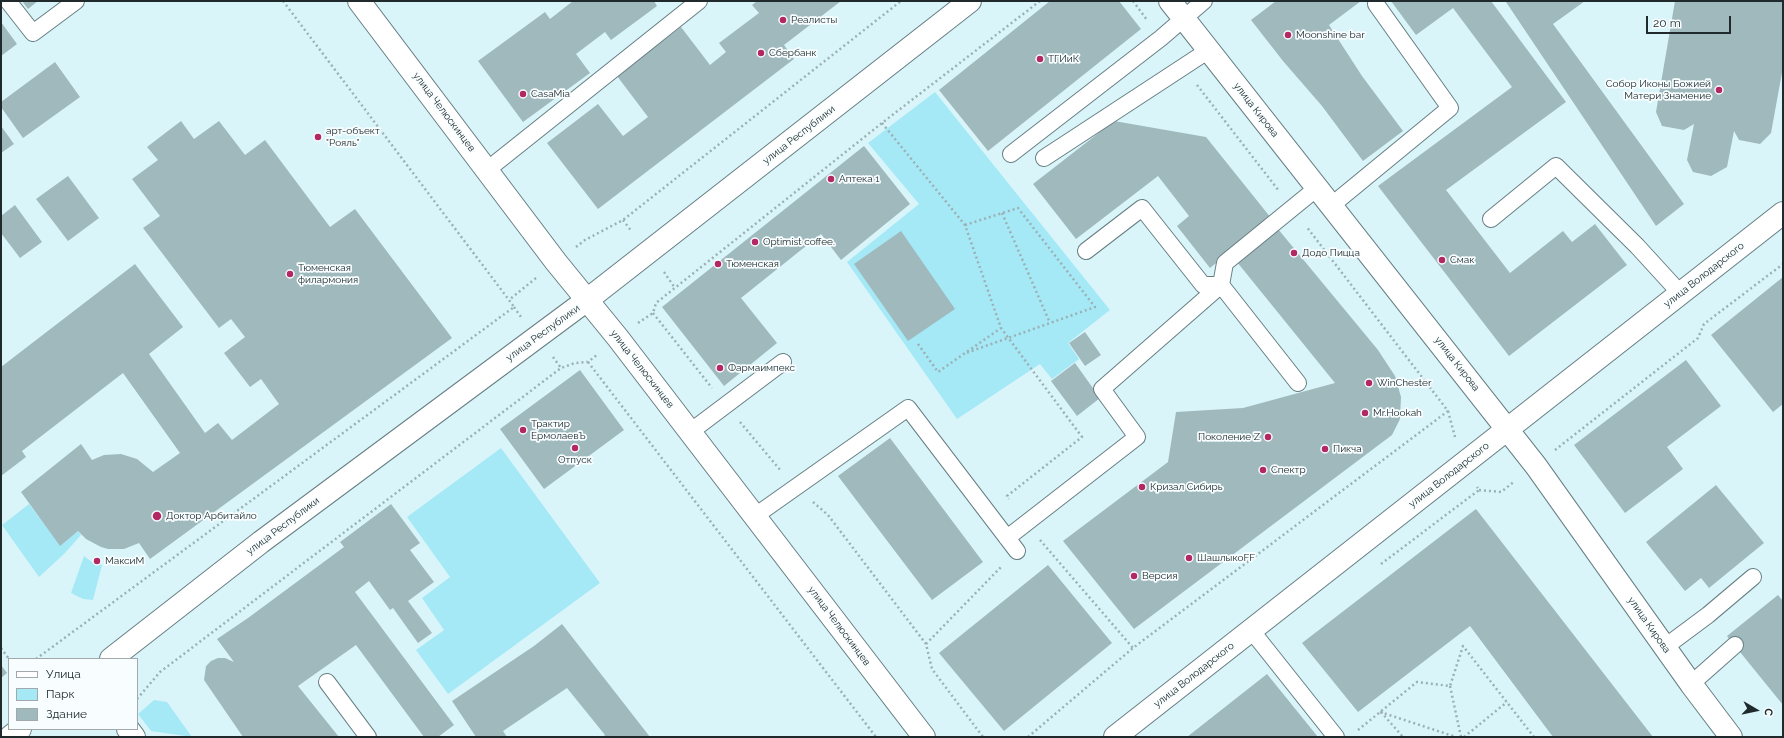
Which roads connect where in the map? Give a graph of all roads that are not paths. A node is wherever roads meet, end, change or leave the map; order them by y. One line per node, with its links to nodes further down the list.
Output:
1 (8, 1): 2 (lane)
2 (76, 1)
3 (359, 1): 13 (main road, улица Челюскинцев)
4 (699, 1): 13 (lane)
5 (970, 1): 21 (main road, улица Республики)
6 (1170, 1): 9 (main road, улица Кирова)
7 (1204, 1): 9 (lane)
8 (1376, 4): 15 (lane)
9 (1184, 19): 10 (main road, улица Кирова); 11 (lane)
10 (1209, 50): 12 (lane); 14 (main road, улица Кирова)
11 (1011, 154)
12 (1044, 158)
13 (487, 170): 21 (main road, улица Челюскинцев)
14 (1318, 188): 15 (main road, улица Кирова); 19 (lane)
15 (1332, 206): 24 (main road, улица Кирова)
16 (1783, 212): 20 (main road, улица Володарского)
17 (1491, 219): 20 (lane)
18 (1086, 251): 19 (lane)
19 (1221, 285): 23 (lane); 27 (lane)
20 (1680, 293): 24 (main road, улица Володарского)
21 (587, 300): 25 (main road, улица Челюскинцев); 33 (main road, улица Республики)
22 (783, 362): 25 (lane)
23 (1298, 383)
24 (1508, 430): 30 (main road, улица Володарского); 32 (main road, улица Кирова)
25 (690, 432): 26 (main road, улица Челюскинцев)
26 (755, 516): 27 (lane); 40 (main road, улица Челюскинцев)
27 (1007, 538): 28 (lane)
28 (1017, 551)
29 (1753, 577): 32 (lane)
30 (1251, 630): 37 (main road, улица Володарского); 41 (lane)
31 (1735, 645): 35 (lane)
32 (1665, 647): 35 (main road, улица Кирова)
33 (112, 658)
34 (327, 682): 39 (lane)
35 (1691, 684): 42 (main road, улица Кирова)
36 (19, 730): 38 (main road)
37 (1120, 735)
38 (10, 737)
39 (368, 737)
40 (924, 737)
41 (1336, 737)
42 (1731, 737)

